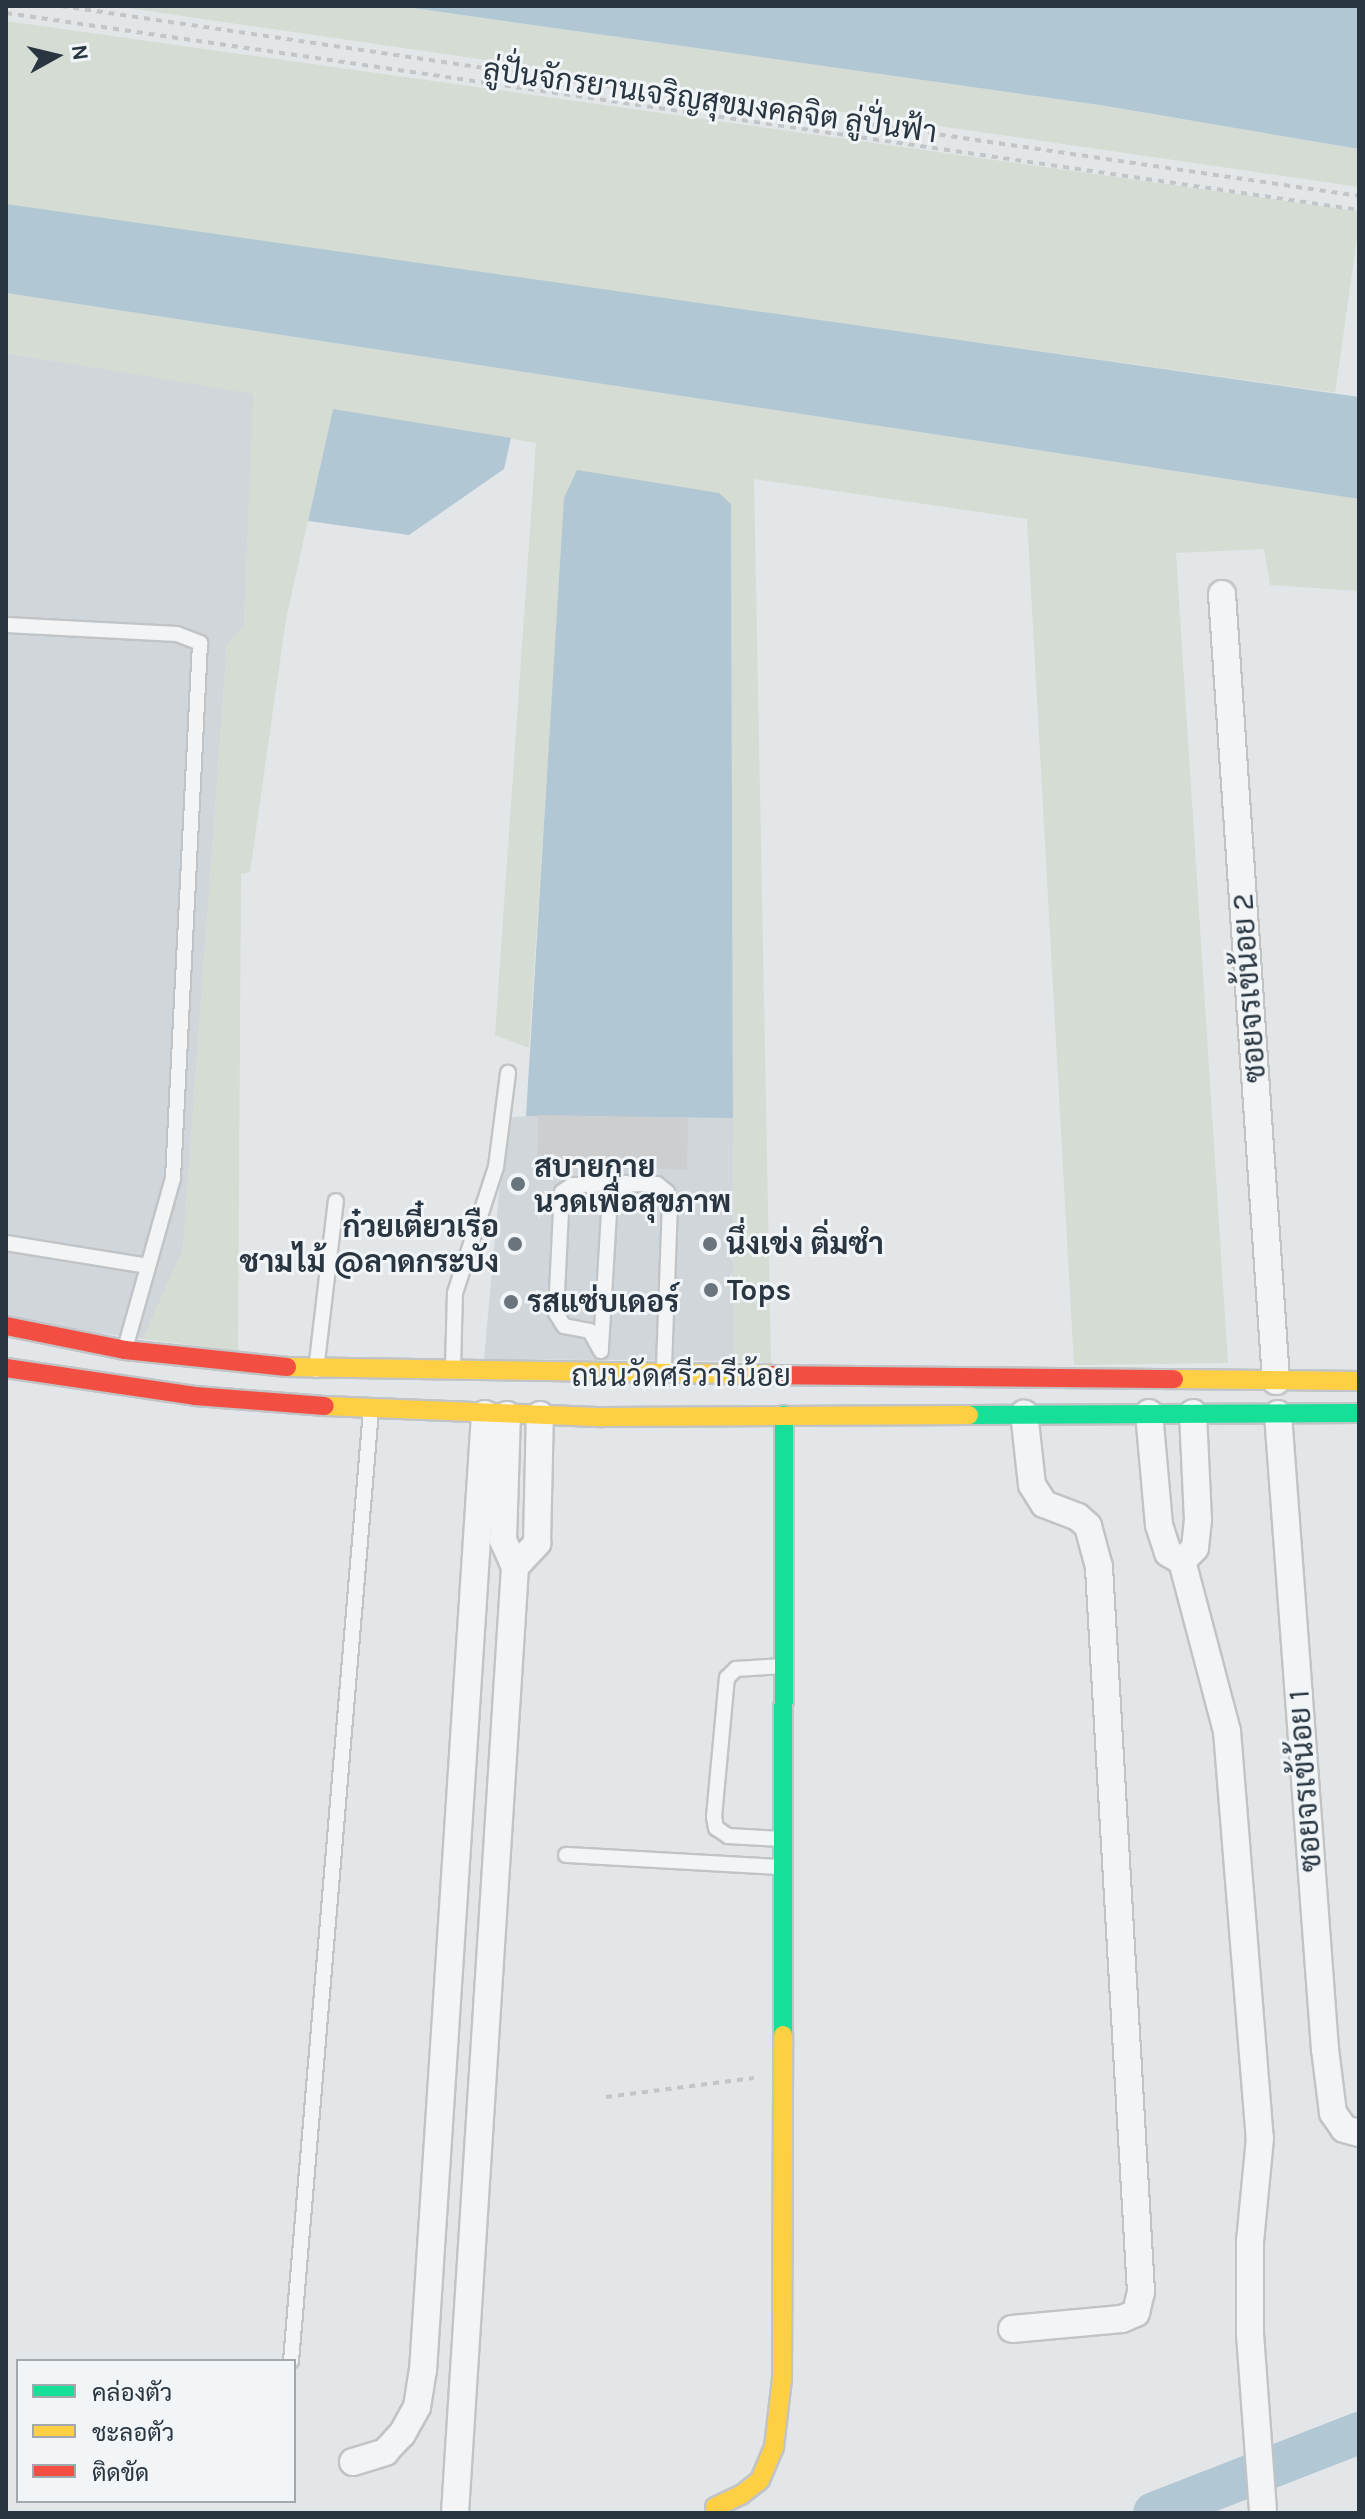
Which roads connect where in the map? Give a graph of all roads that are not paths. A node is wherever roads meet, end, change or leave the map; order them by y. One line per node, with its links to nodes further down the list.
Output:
1 (1222, 594): 18 (street, ซอยจรเข้น้อย 2)
2 (6, 625): 7 (lane)
3 (508, 1073): 13 (lane)
4 (626, 1183): 10 (lane); 10 (lane); 16 (lane)
5 (336, 1201): 12 (lane)
6 (6, 1243): 7 (lane)
7 (148, 1266): 9 (lane)
8 (6, 1326): 9 (main road, ถนนวัดศรีวารีน้อย)
9 (125, 1350): 12 (main road, ถนนวัดศรีวารีน้อย)
10 (601, 1351): 17 (lane)
11 (6, 1368): 20 (main road, ถนนวัดศรีวารีน้อย)
12 (316, 1370): 13 (main road, ถนนวัดศรีวารีน้อย)
13 (453, 1373): 14 (main road, ถนนวัดศรีวารีน้อย)
14 (507, 1375): 15 (main road, ถนนวัดศรีวารีน้อย); 24 (main road)
15 (541, 1375): 17 (main road, ถนนวัดศรีวารีน้อย); 27 (main road)
16 (664, 1375): 17 (main road, ถนนวัดศรีวารีน้อย); 18 (main road, ถนนวัดศรีวารีน้อย)
17 (600, 1376)
18 (1276, 1381): 19 (main road, ถนนวัดศรีวารีน้อย); 25 (main road)
19 (1359, 1381)
20 (371, 1410): 24 (main road, ถนนวัดศรีวารีน้อย); 37 (lane)
21 (1024, 1413): 22 (main road, ถนนวัดศรีวารีน้อย); 28 (main road, ถนนวัดศรีวารีน้อย); 36 (street)
22 (1149, 1413): 23 (main road, ถนนวัดศรีวารีน้อย); 29 (street)
23 (1193, 1413): 25 (main road, ถนนวัดศรีวารีน้อย); 29 (street)
24 (496, 1414): 27 (main road, ถนนวัดศรีวารีน้อย); 30 (street); 38 (street)
25 (1278, 1414): 26 (main road, ถนนวัดศรีวารีน้อย); 35 (street, ซอยจรเข้น้อย 1)
26 (1359, 1414)
27 (540, 1415): 28 (main road, ถนนวัดศรีวารีน้อย); 30 (street)
28 (784, 1415): 31 (main road)
29 (1182, 1561): 41 (street)
30 (515, 1567): 40 (street)
31 (783, 1666): 32 (main road); 32 (lane)
32 (785, 1839): 34 (main road)
33 (566, 1855): 34 (lane)
34 (785, 1867): 39 (main road)
35 (1359, 2133)
36 (1012, 2329)
37 (291, 2359)
38 (353, 2462)
39 (715, 2507)
40 (455, 2513)
41 (1263, 2513)

